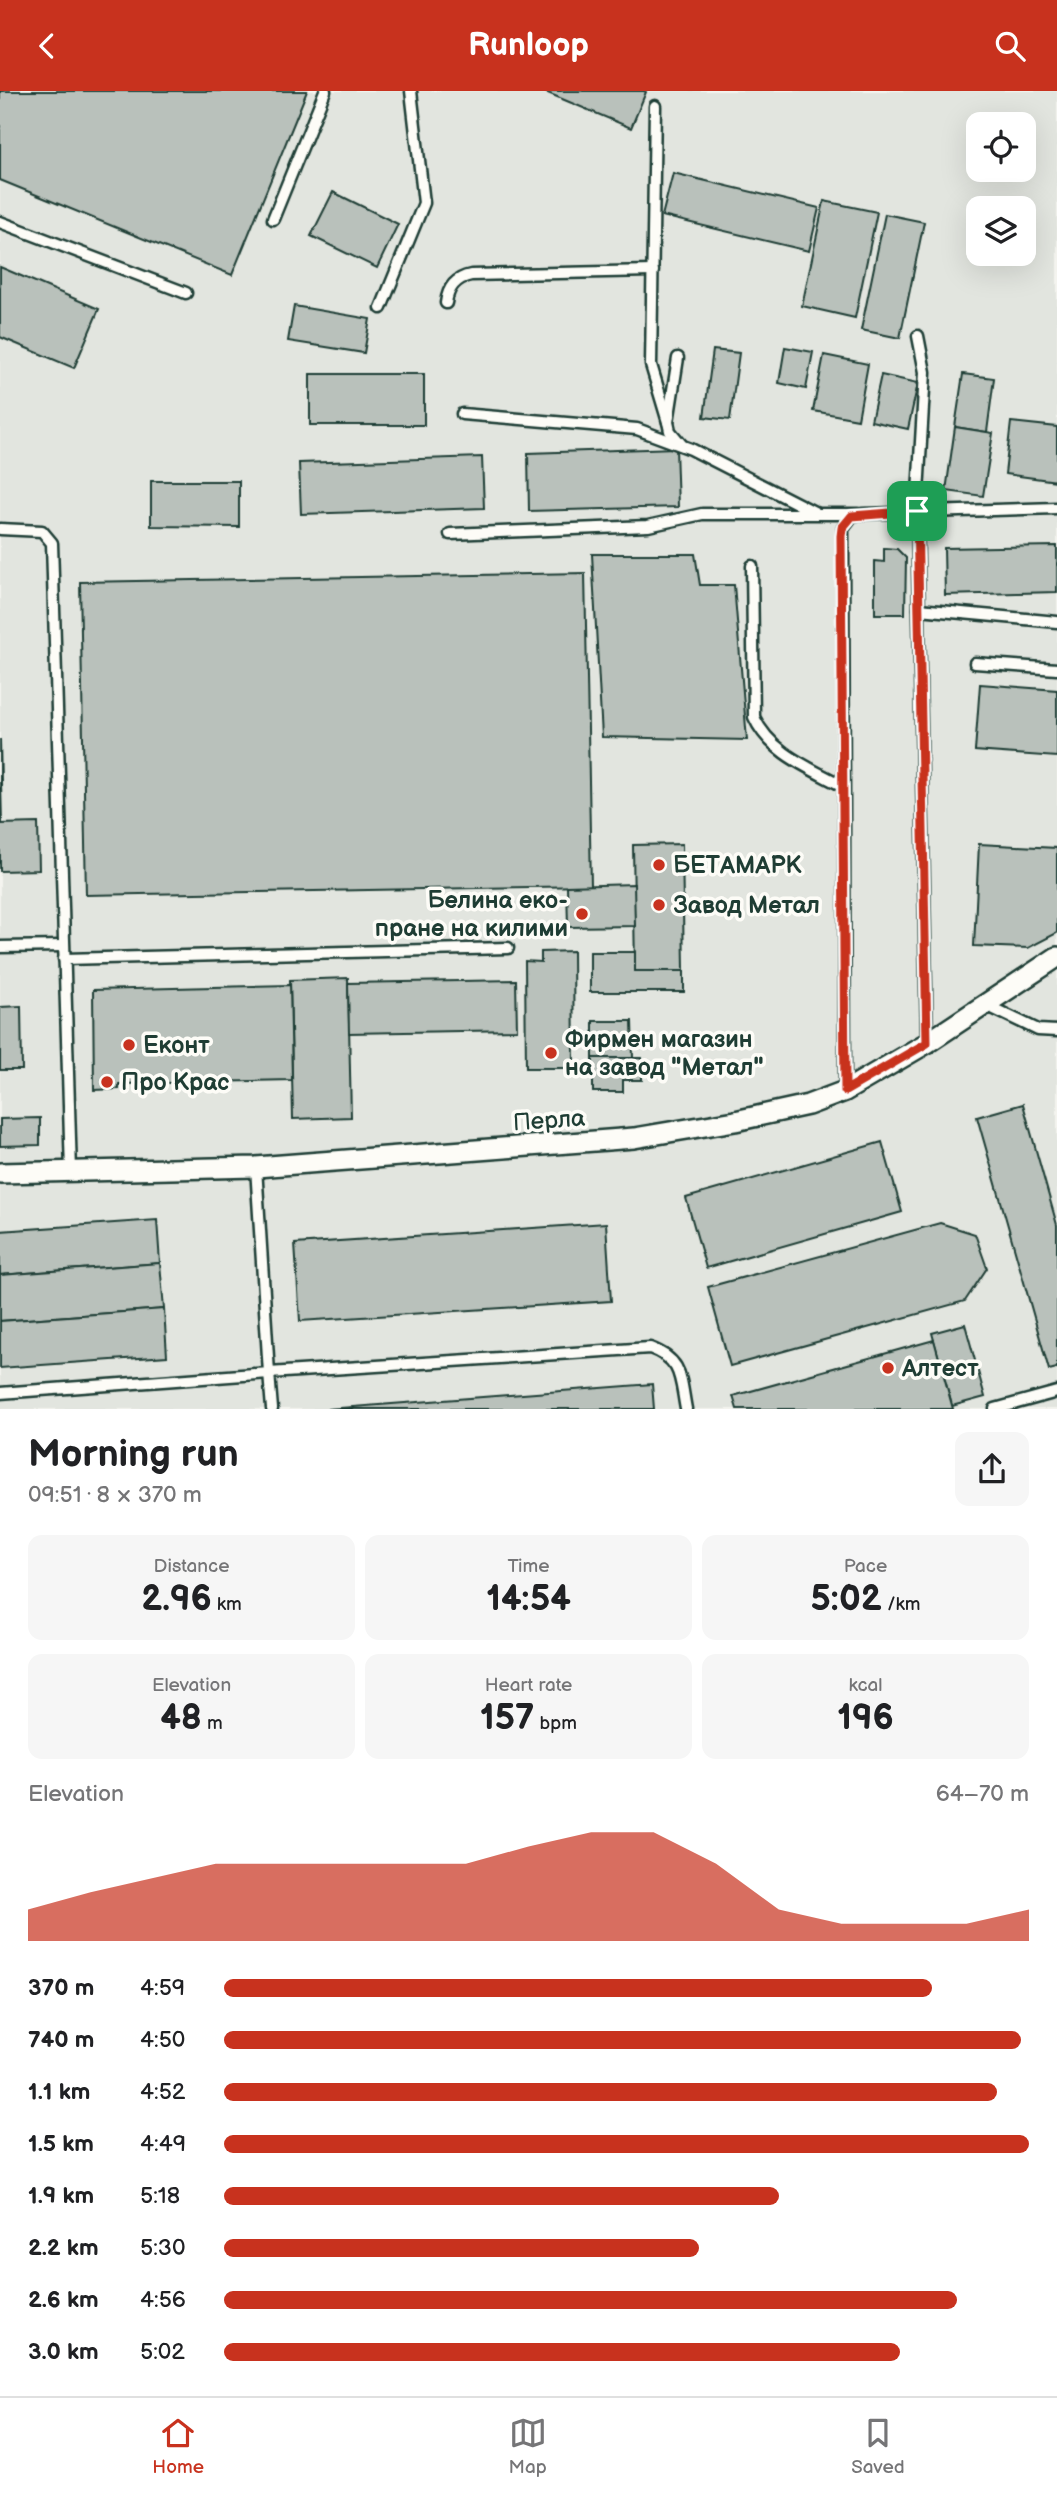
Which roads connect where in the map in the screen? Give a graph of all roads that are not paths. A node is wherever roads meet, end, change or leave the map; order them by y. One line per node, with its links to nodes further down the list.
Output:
1 (325, 91): 4 (lane)
2 (411, 91): 9 (lane)
3 (655, 106): 6 (lane)
4 (273, 219)
5 (0, 222): 7 (lane)
6 (653, 271): 8 (lane); 13 (lane)
7 (186, 293)
8 (446, 303)
9 (381, 308)
10 (918, 336): 16 (lane)
11 (678, 358): 13 (lane)
12 (462, 414): 14 (lane)
13 (668, 422): 14 (lane)
14 (691, 449): 18 (lane)
15 (1057, 508): 16 (lane)
16 (917, 511): 17 (lane); 22 (lane)
17 (862, 514): 18 (lane); 26 (lane)
18 (820, 515): 20 (lane)
19 (0, 529): 27 (lane)
20 (450, 534)
21 (752, 566): 26 (lane)
22 (919, 608): 23 (lane); 34 (lane)
23 (1057, 622)
24 (975, 663): 25 (lane)
25 (1057, 669)
26 (843, 786): 35 (lane)
27 (63, 946): 28 (lane); 31 (lane)
28 (0, 947)
29 (508, 947): 31 (lane)
30 (1057, 957): 32 (street, Перла)
31 (64, 960): 37 (lane)
32 (986, 1005): 33 (lane); 34 (street, Перла)
33 (1057, 1031)
34 (927, 1043): 35 (street, Перла)
35 (845, 1091): 36 (street, Перла)
36 (256, 1167): 37 (street, Перла); 39 (lane)
37 (71, 1172): 38 (street, Перла)
38 (0, 1173)
39 (269, 1373): 41 (lane); 42 (lane); 43 (lane)
40 (1057, 1391): 44 (lane)
41 (0, 1392)
42 (272, 1409)
43 (686, 1409)
44 (995, 1409)

